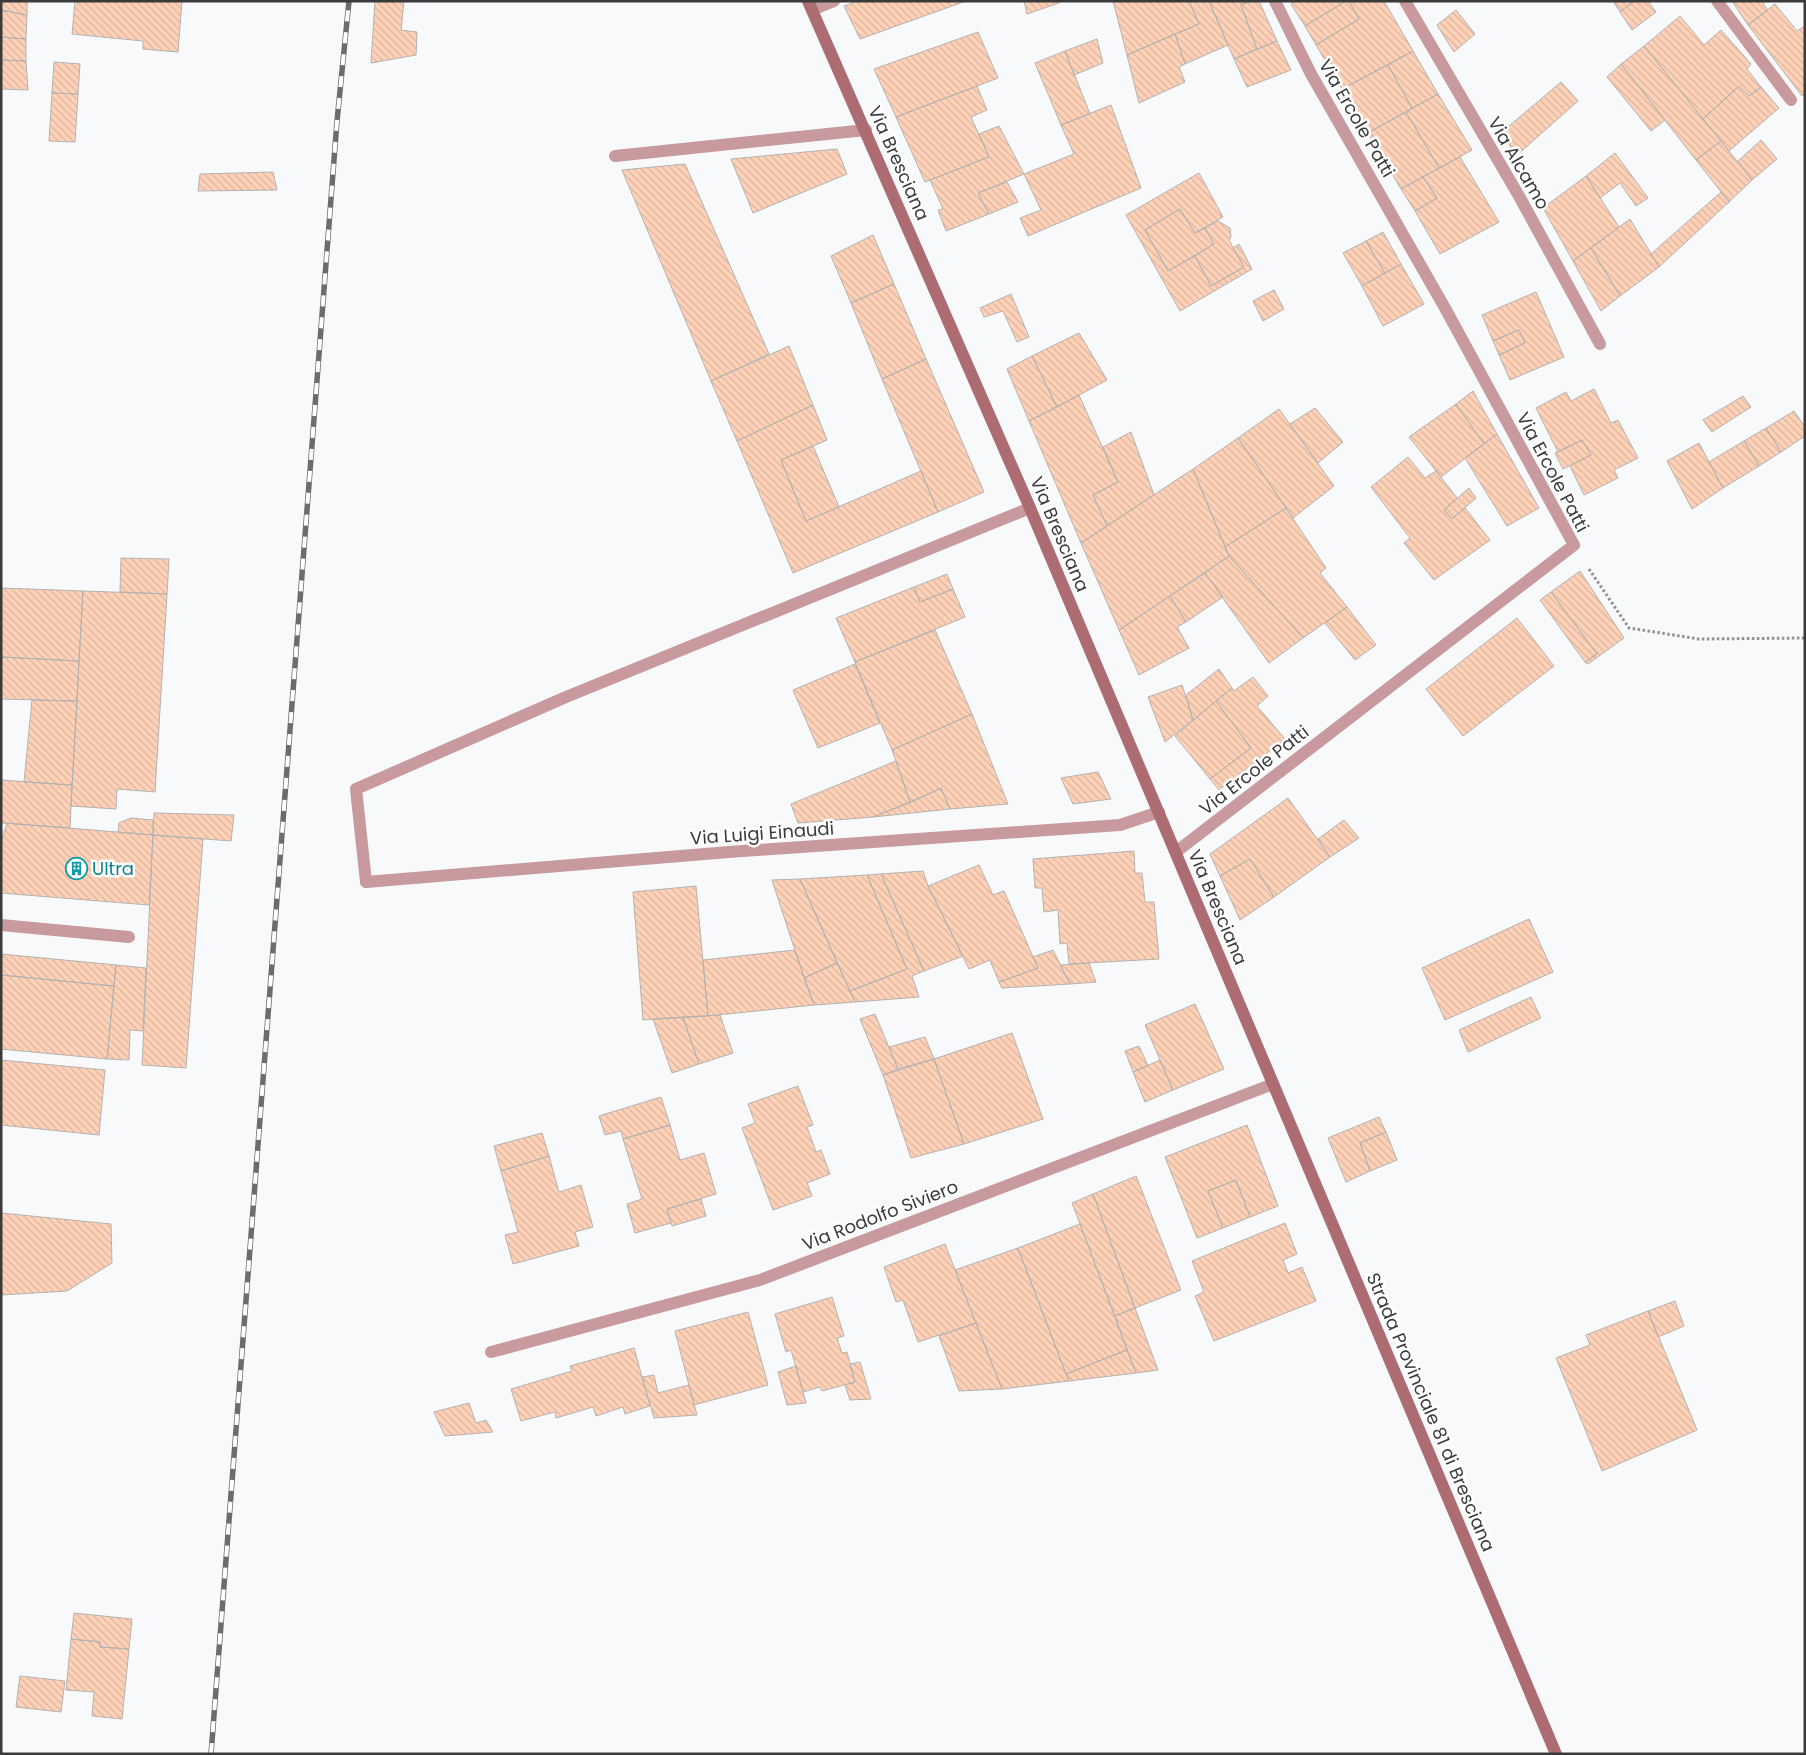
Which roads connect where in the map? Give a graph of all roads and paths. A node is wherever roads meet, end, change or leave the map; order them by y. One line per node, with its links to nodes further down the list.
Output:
1 (834, 1): 5 (street)
2 (1275, 1): 11 (street, Via Ercole Patti)
3 (1405, 1): 9 (street, Via Alcamo)
4 (1717, 1): 6 (street)
5 (810, 5): 7 (main road, Via Bresciana)
6 (1791, 100)
7 (866, 130): 8 (street); 10 (main road, Via Bresciana)
8 (615, 156)
9 (1600, 344)
10 (1030, 508): 13 (main road, Via Bresciana); 13 (street, Via Luigi Einaudi)
11 (1574, 545): 12 (path); 14 (street, Via Ercole Patti)
12 (1805, 638)
13 (1159, 812): 14 (main road, Via Bresciana)
14 (1176, 852): 17 (main road, Via Bresciana)
15 (1, 926): 16 (street)
16 (129, 937)
17 (1273, 1084): 18 (street, Via Rodolfo Siviero); 19 (main road, Strada Provinciale 81 di Bresciana)
18 (491, 1352)
19 (1556, 1754)

